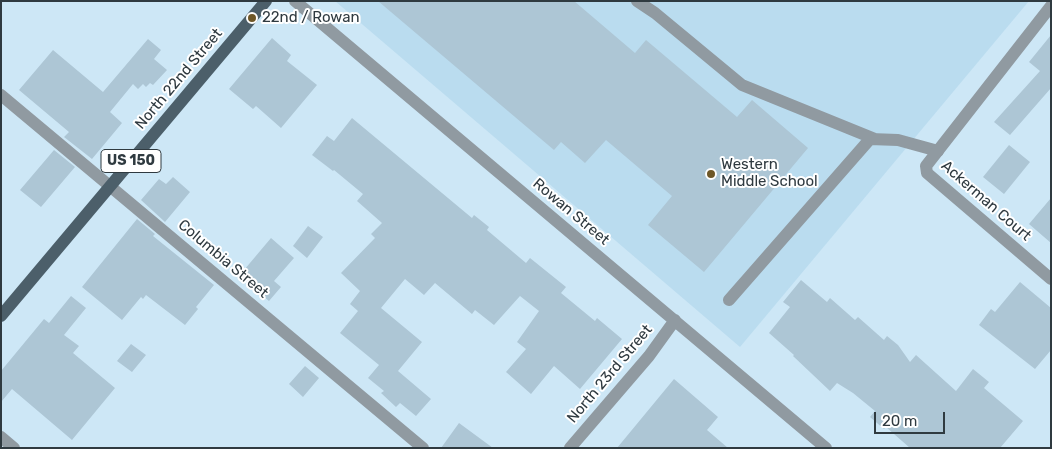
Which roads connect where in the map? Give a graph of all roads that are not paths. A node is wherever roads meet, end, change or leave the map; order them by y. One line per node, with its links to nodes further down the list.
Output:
1 (266, 1): 8 (main road, North 22nd Street / US 150)
2 (295, 1): 12 (street, Rowan Street)
3 (637, 1): 6 (street)
4 (1051, 6): 7 (street)
5 (1, 95): 8 (street, Columbia Street)
6 (875, 139): 7 (street); 10 (street)
7 (938, 150): 9 (street, Ackerman Court)
8 (110, 186): 11 (main road, North 22nd Street / US 150); 15 (street, Columbia Street)
9 (1051, 279)
10 (729, 300)
11 (1, 316)
12 (675, 320): 16 (street, North 23rd Street); 17 (street, Rowan Street)
13 (1, 437): 14 (street)
14 (14, 448)
15 (423, 448)
16 (570, 448)
17 (826, 448)

